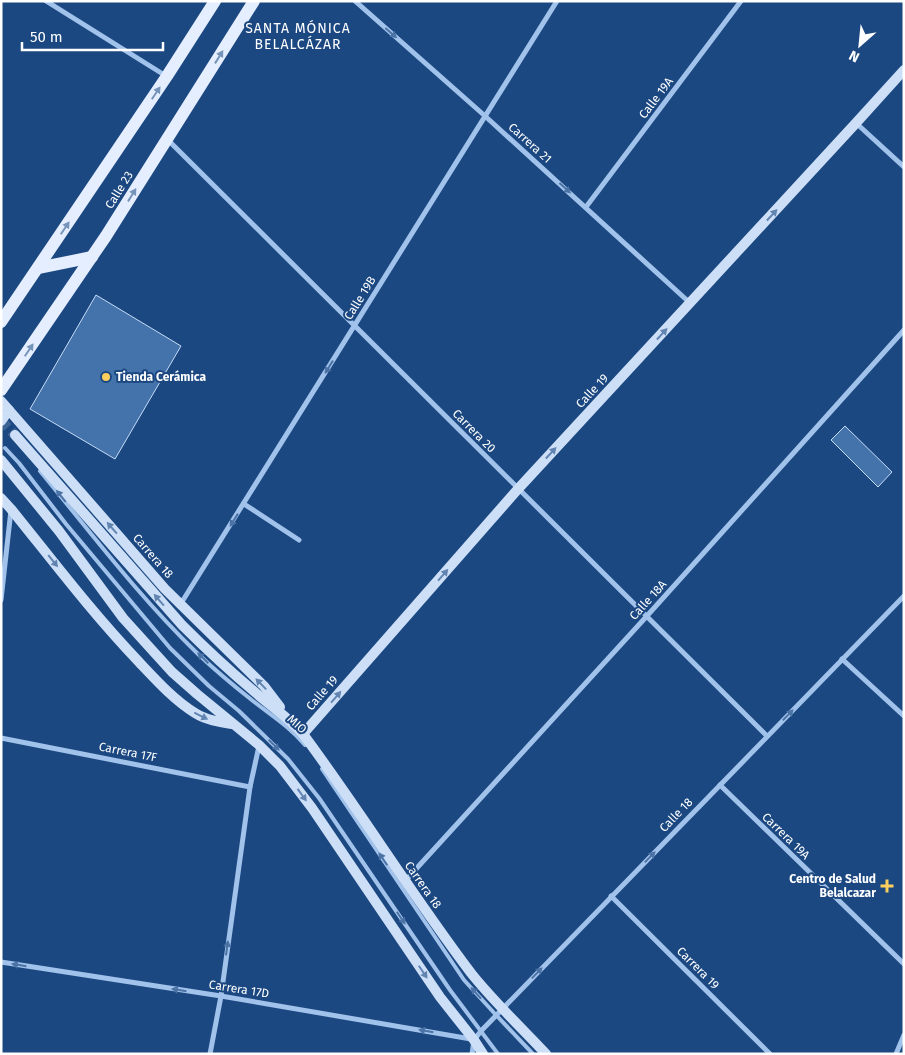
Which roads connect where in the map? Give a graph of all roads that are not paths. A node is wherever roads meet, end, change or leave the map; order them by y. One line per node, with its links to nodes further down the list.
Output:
1 (46, 1): 8 (street)
2 (215, 1): 8 (main road, Calle 23)
3 (254, 1): 11 (main road, Calle 23, one-way to 3)
4 (354, 1): 9 (street, Carrera 21, one-way to 9)
5 (557, 1): 9 (street, Calle 19B)
6 (742, 1): 13 (street, Calle 19A)
7 (904, 70): 10 (street, Calle 19)
8 (167, 76): 15 (main road, Calle 23, one-way to 8)
9 (485, 116): 13 (street, Carrera 21, one-way to 13); 18 (street, Calle 19B)
10 (856, 124): 12 (street); 16 (street, Calle 19, one-way to 10)
11 (167, 140): 14 (main road, Calle 23, one-way to 11); 18 (street, Carrera 20)
12 (904, 167)
13 (586, 207): 16 (street, Carrera 21)
14 (92, 257): 15 (main road); 20 (main road, Calle 23, one-way to 14)
15 (38, 268): 17 (main road, Calle 23)
16 (690, 303): 27 (street, Calle 19, one-way to 16)
17 (1, 322)
18 (355, 326): 27 (street, Carrera 20); 29 (street, Calle 19B, one-way to 29)
19 (904, 330): 35 (street, Calle 18A)
20 (1, 390)
21 (1, 401): 22 (street, Carrera 18)
22 (9, 410): 23 (street); 34 (street, Carrera 18, one-way to 22)
23 (1, 421)
24 (14, 437): 38 (street, Carrera 18, one-way to 24); 51 (lane, MIO, one-way to 24)
25 (6, 448): 52 (lane, one-way to 52)
26 (1, 460): 39 (street)
27 (518, 489): 35 (street, Carrera 20); 40 (street, Calle 19, one-way to 27)
28 (1, 498): 30 (street)
29 (244, 504): 31 (street); 34 (street, Calle 19B, one-way to 34)
30 (11, 509): 33 (street); 39 (street, one-way to 39)
31 (299, 540)
32 (904, 596): 36 (street, Calle 18)
33 (1, 600)
34 (180, 605): 38 (street, Carrera 18, one-way to 34)
35 (646, 617): 41 (street, Carrera 20); 46 (street, Calle 18A)
36 (842, 659): 37 (street); 41 (street, Calle 18, one-way to 36)
37 (904, 716)
38 (292, 721): 40 (street, Carrera 18)
39 (233, 724): 43 (street)
40 (303, 734): 46 (street, Carrera 18)
41 (767, 736): 44 (street, Calle 18)
42 (1, 738): 45 (street, Carrera 17F)
43 (259, 745): 45 (street); 54 (street, one-way to 54)
44 (720, 785): 47 (street, Calle 18, one-way to 44); 49 (street, Carrera 19A)
45 (250, 787): 50 (street, one-way to 45)
46 (405, 881): 51 (street, Carrera 18)
47 (611, 896): 51 (street, Calle 18, one-way to 47); 61 (street, Carrera 19)
48 (1, 962): 50 (street, Carrera 17D, one-way to 48)
49 (904, 964)
50 (220, 996): 54 (street, Carrera 17D, one-way to 50); 55 (street)
51 (499, 1012): 52 (street, Calle 18); 59 (lane, MIO); 60 (street, Carrera 18)
52 (481, 1031): 54 (street, Calle 18); 58 (lane)
53 (904, 1035): 62 (street)
54 (474, 1040): 56 (street, Calle 18); 57 (street)
55 (210, 1054)
56 (472, 1054)
57 (483, 1054)
58 (498, 1054)
59 (533, 1054)
60 (546, 1054)
61 (770, 1054)
62 (896, 1054)

